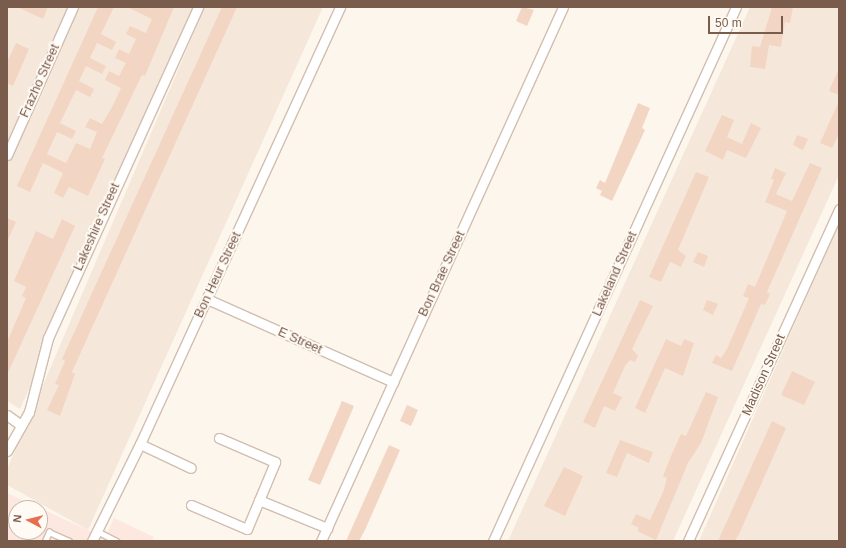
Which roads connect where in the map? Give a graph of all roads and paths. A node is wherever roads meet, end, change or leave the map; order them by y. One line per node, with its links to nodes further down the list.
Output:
1 (73, 7): 6 (street, Frazho Street)
2 (198, 7): 11 (street, Lakeshire Street)
3 (340, 7): 8 (street, Bon Heur Street)
4 (563, 7): 9 (street, Bon Brae Street)
5 (736, 7): 25 (street, Lakeland Street)
6 (7, 156)
7 (839, 209): 26 (street, Madison Street)
8 (207, 299): 9 (street, E Street); 13 (street, Bon Heur Street)
9 (393, 382): 18 (street, Bon Brae Street)
10 (7, 415): 11 (street)
11 (21, 425): 14 (street, Lakeshire Street)
12 (218, 438): 16 (street)
13 (140, 444): 15 (street); 19 (street, Bon Heur Street)
14 (7, 451)
15 (191, 468)
16 (259, 500): 17 (street); 18 (street)
17 (191, 505)
18 (327, 528): 24 (street, Bon Brae Street)
19 (97, 531): 22 (street, Bon Heur Street); 23 (lane)
20 (45, 541): 21 (lane)
21 (69, 541)
22 (92, 541)
23 (117, 541)
24 (321, 541)
25 (493, 541)
26 (688, 541)

